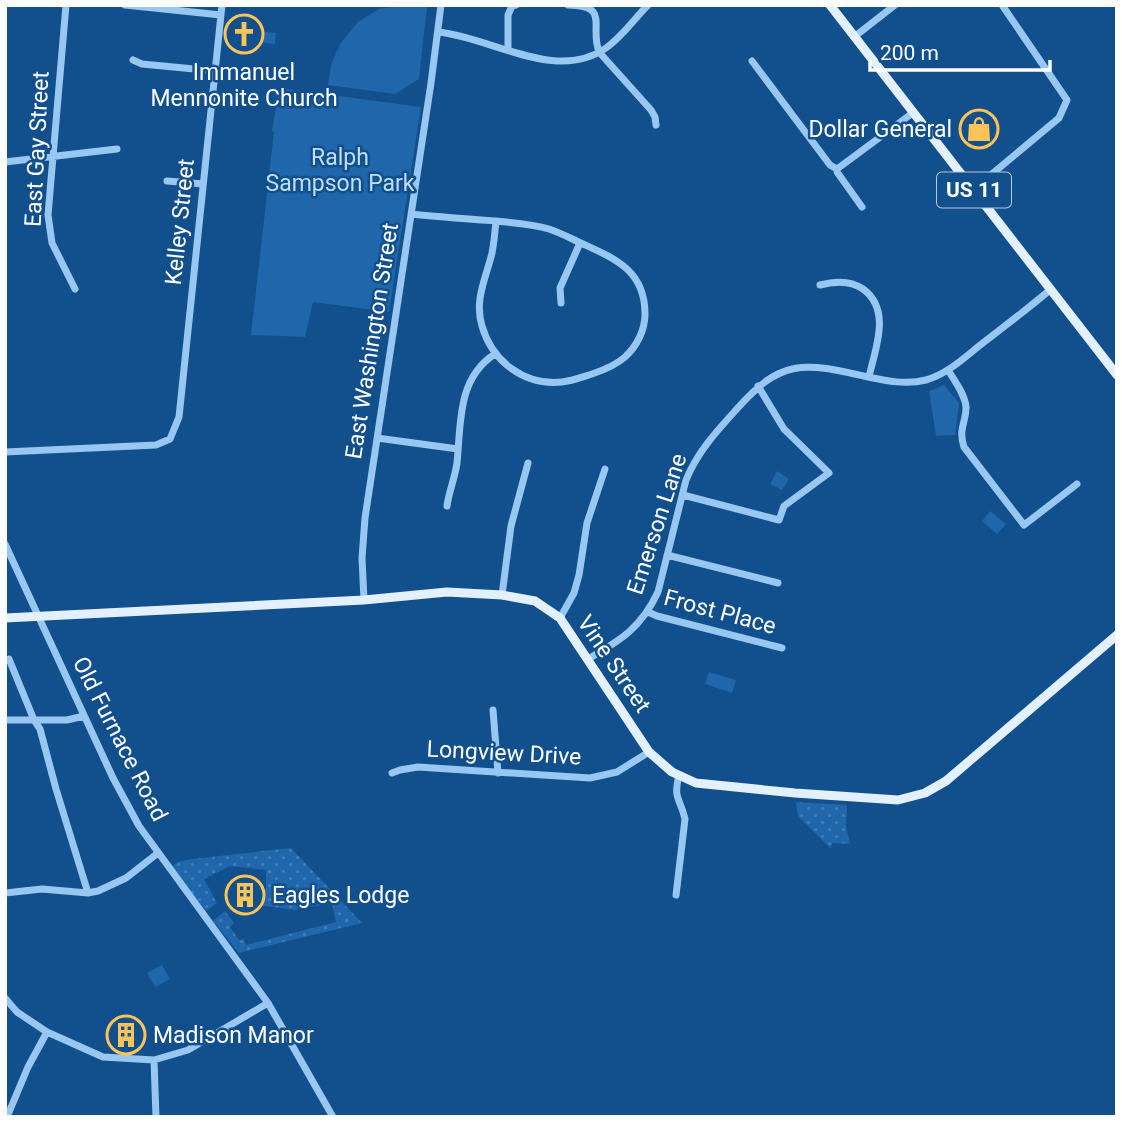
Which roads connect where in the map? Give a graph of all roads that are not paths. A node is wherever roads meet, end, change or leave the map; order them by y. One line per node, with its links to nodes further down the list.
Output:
1 (66, 5): 23 (street, East Gay Street)
2 (125, 5): 11 (street)
3 (222, 5): 12 (street, Kelley Street)
4 (441, 5): 13 (street, East Washington Street)
5 (516, 5): 15 (street)
6 (568, 5): 16 (street)
7 (648, 5): 16 (street)
8 (830, 5): 14 (main road, US 11)
9 (895, 5): 14 (street)
10 (1002, 5): 28 (street)
11 (169, 7): 12 (street)
12 (220, 15): 19 (street, Kelley Street)
13 (438, 32): 15 (street); 30 (street, East Washington Street)
14 (855, 37): 20 (main road, US 11)
15 (508, 50): 16 (street)
16 (600, 52): 21 (street)
17 (133, 60): 19 (street)
18 (752, 61): 25 (street)
19 (215, 71): 27 (street, Kelley Street)
20 (914, 113): 25 (street); 28 (main road, US 11)
21 (656, 125)
22 (117, 149): 23 (street)
23 (53, 156): 24 (street); 34 (street, East Gay Street)
24 (5, 162)
25 (837, 169): 29 (street)
26 (167, 181): 27 (street)
27 (203, 184): 44 (street, Kelley Street)
28 (974, 190): 35 (main road, US 11)
29 (862, 207)
30 (411, 214): 31 (street); 42 (street, East Washington Street)
31 (496, 222): 32 (street); 37 (street)
32 (580, 243): 36 (street); 37 (street)
33 (820, 285): 40 (street)
34 (75, 289)
35 (1051, 289): 38 (street, Emerson Lane); 39 (main road, US 11)
36 (561, 303)
37 (495, 354): 43 (street)
38 (948, 370): 40 (street, Emerson Lane); 47 (street)
39 (1117, 375)
40 (869, 377): 41 (street, Emerson Lane)
41 (758, 386): 48 (street, Emerson Lane); 48 (street)
42 (377, 438): 43 (street); 54 (street, East Washington Street)
43 (458, 449): 49 (street)
44 (5, 452)
45 (528, 463): 53 (street)
46 (605, 469): 58 (street)
47 (1077, 484)
48 (683, 495): 51 (street, Emerson Lane)
49 (447, 506)
50 (5, 544): 56 (street, Old Furnace Road)
51 (667, 555): 52 (street); 55 (street, Emerson Lane)
52 (778, 583)
53 (502, 595): 54 (main road, Vine Street); 58 (main road, Vine Street)
54 (364, 600): 56 (main road, Vine Street)
55 (648, 612): 60 (street, Frost Place); 62 (street, Emerson Lane)
56 (38, 616): 57 (main road, Vine Street); 64 (street, Old Furnace Road)
57 (5, 618)
58 (560, 618): 62 (main road, Vine Street)
59 (1117, 635): 70 (main road, Vine Street)
60 (782, 648)
61 (9, 659): 66 (street)
62 (588, 659): 67 (main road, Vine Street)
63 (494, 710): 68 (street)
64 (84, 716): 66 (street); 71 (street, Old Furnace Road)
65 (5, 720): 66 (street)
66 (34, 720): 73 (street)
67 (649, 752): 68 (street, Longview Drive); 70 (main road, Vine Street)
68 (498, 772): 69 (street, Longview Drive)
69 (392, 774)
70 (679, 775): 74 (street)
71 (158, 853): 73 (street); 76 (street, Old Furnace Road)
72 (5, 892): 73 (street)
73 (88, 893)
74 (676, 895)
75 (5, 998): 77 (street)
76 (268, 1003): 78 (street); 81 (street, Old Furnace Road)
77 (47, 1032): 78 (street); 79 (street)
78 (154, 1060): 80 (street)
79 (7, 1117)
80 (156, 1117)
81 (333, 1117)

